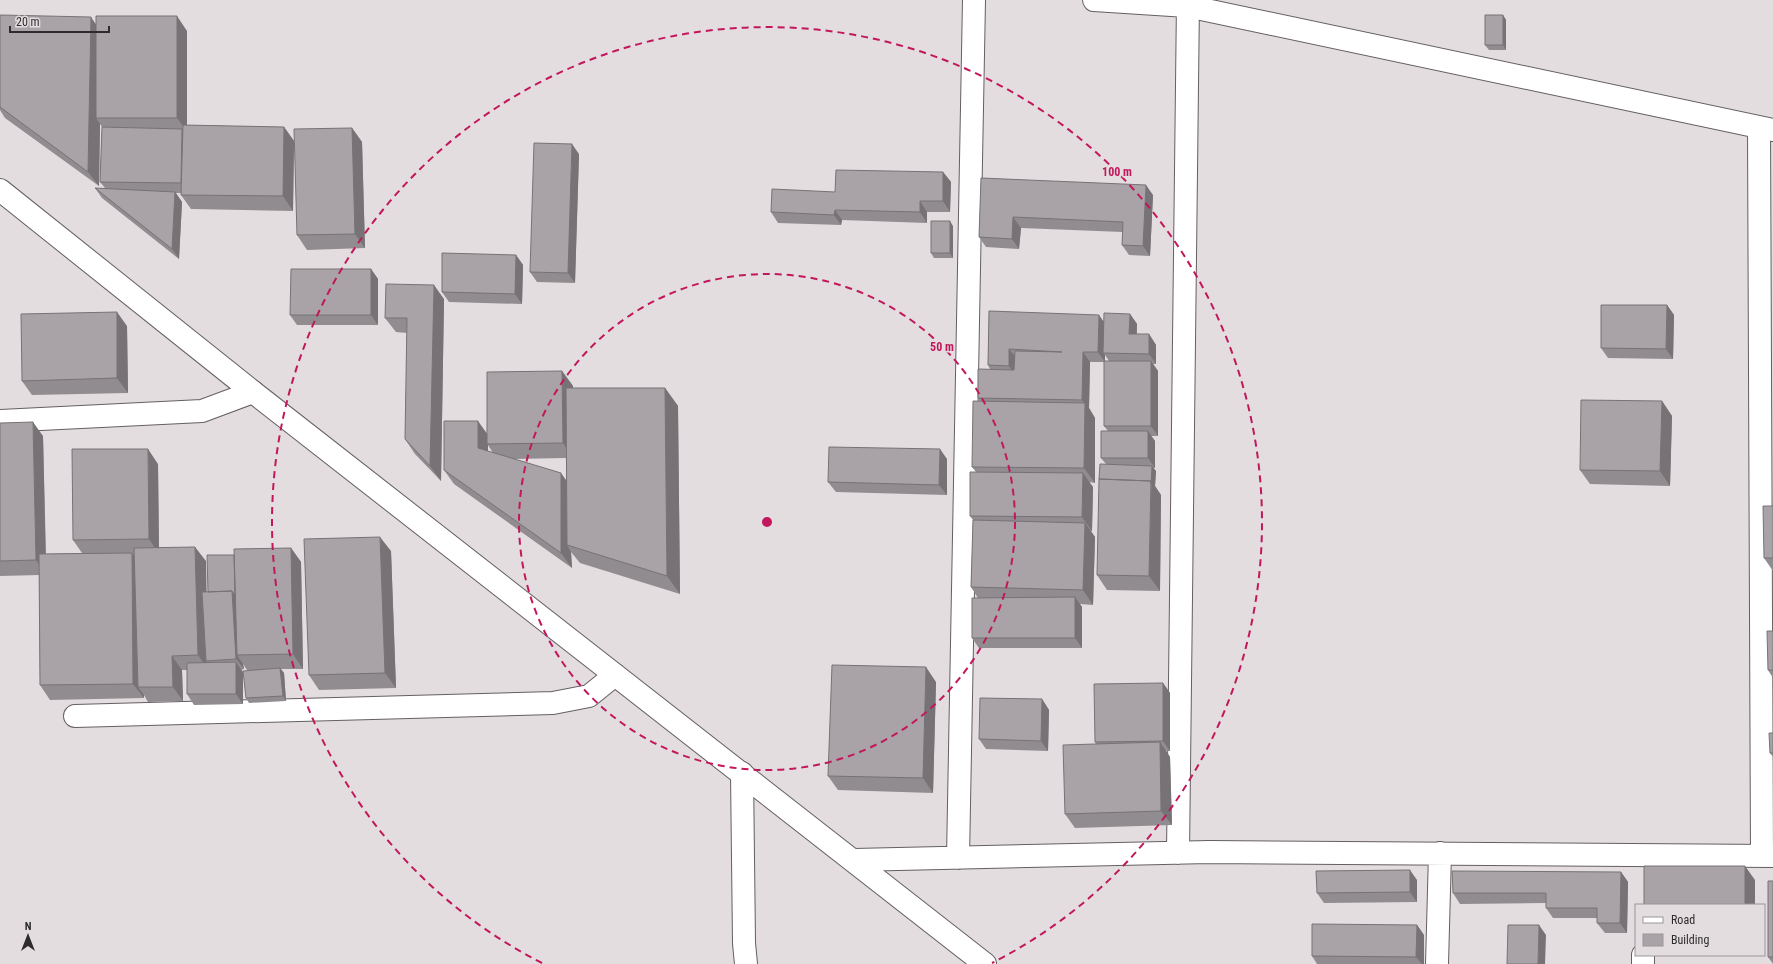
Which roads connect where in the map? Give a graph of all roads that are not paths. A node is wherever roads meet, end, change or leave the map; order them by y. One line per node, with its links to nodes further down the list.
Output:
1 (974, 0): 15 (street)
2 (1094, 0): 3 (street)
3 (1187, 3): 4 (street); 11 (street)
4 (1766, 129): 14 (street)
5 (0, 190): 6 (street)
6 (253, 392): 7 (street); 8 (street)
7 (0, 421)
8 (615, 675): 9 (street); 10 (street)
9 (75, 716)
10 (742, 773): 16 (street); 18 (street)
11 (1178, 853): 12 (street); 15 (street)
12 (1440, 854): 13 (street); 20 (street)
13 (1646, 855): 14 (street); 17 (street)
14 (1767, 856)
15 (958, 858): 16 (street)
16 (854, 860): 19 (street)
17 (1645, 876)
18 (746, 964)
19 (985, 964)
20 (1437, 964)

